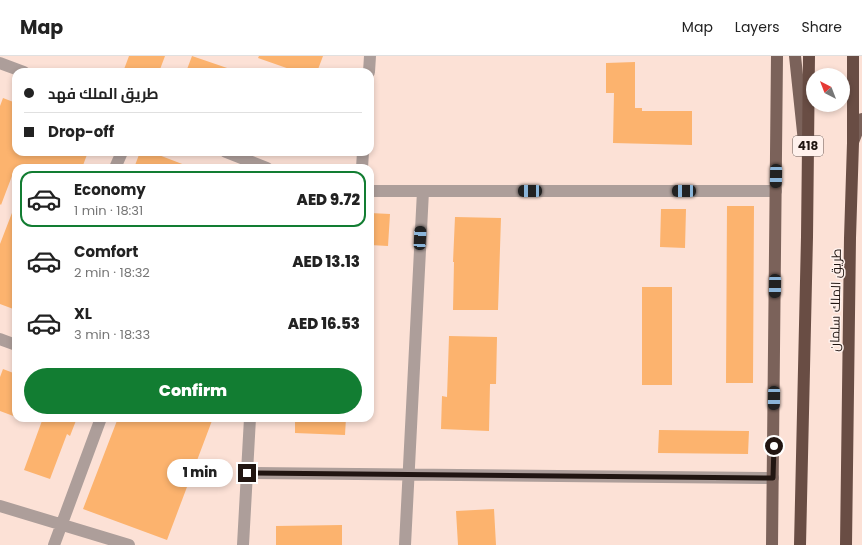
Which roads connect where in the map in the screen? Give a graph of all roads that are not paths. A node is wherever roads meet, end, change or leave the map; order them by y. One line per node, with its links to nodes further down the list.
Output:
1 (370, 56): 8 (street)
2 (778, 56): 16 (main road)
3 (795, 56): 13 (main road)
4 (809, 56): 13 (highway, 418)
5 (853, 56): 10 (highway, طريق الملك سلمان)
6 (0, 63): 7 (street)
7 (13, 68)
8 (369, 68)
9 (862, 118): 10 (main road)
10 (853, 143): 32 (highway, طريق الملك سلمان)
11 (236, 156): 12 (street)
12 (256, 164)
13 (808, 181): 31 (highway, 418)
14 (374, 191): 15 (street)
15 (423, 191): 16 (street); 22 (street)
16 (776, 191): 23 (main road)
17 (0, 339): 18 (street)
18 (12, 344)
19 (100, 422): 25 (street)
20 (250, 422): 21 (street)
21 (247, 473): 22 (street); 28 (street)
22 (409, 474): 23 (street); 29 (street)
23 (773, 478): 30 (main road)
24 (0, 506): 25 (street)
25 (62, 525): 26 (street); 27 (street)
26 (54, 545)
27 (129, 545)
28 (243, 545)
29 (405, 545)
30 (772, 545)
31 (800, 545)
32 (846, 545)

